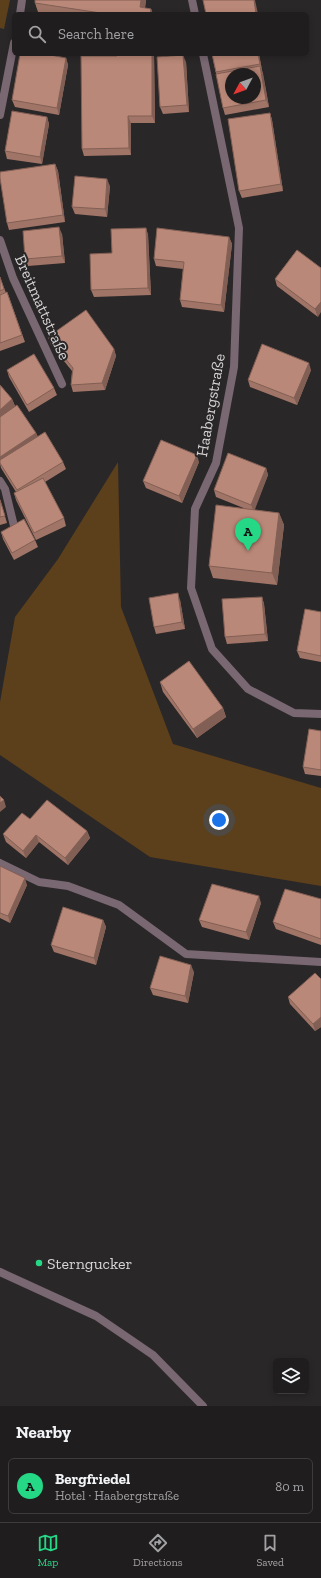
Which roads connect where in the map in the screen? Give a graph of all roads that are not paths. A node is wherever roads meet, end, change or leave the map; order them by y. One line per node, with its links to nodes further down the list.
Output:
1 (22, 0): 3 (street)
2 (192, 0): 4 (street)
3 (20, 12)
4 (194, 12)
5 (12, 53): 7 (street)
6 (203, 56): 12 (street, Haabergstraße)
7 (0, 115)
8 (0, 240): 9 (street, Breitmattstraße)
9 (62, 384)
10 (0, 481): 11 (street)
11 (14, 526)
12 (321, 714)
13 (0, 863): 14 (street)
14 (321, 962)
15 (0, 1272): 16 (street)
16 (203, 1406)

